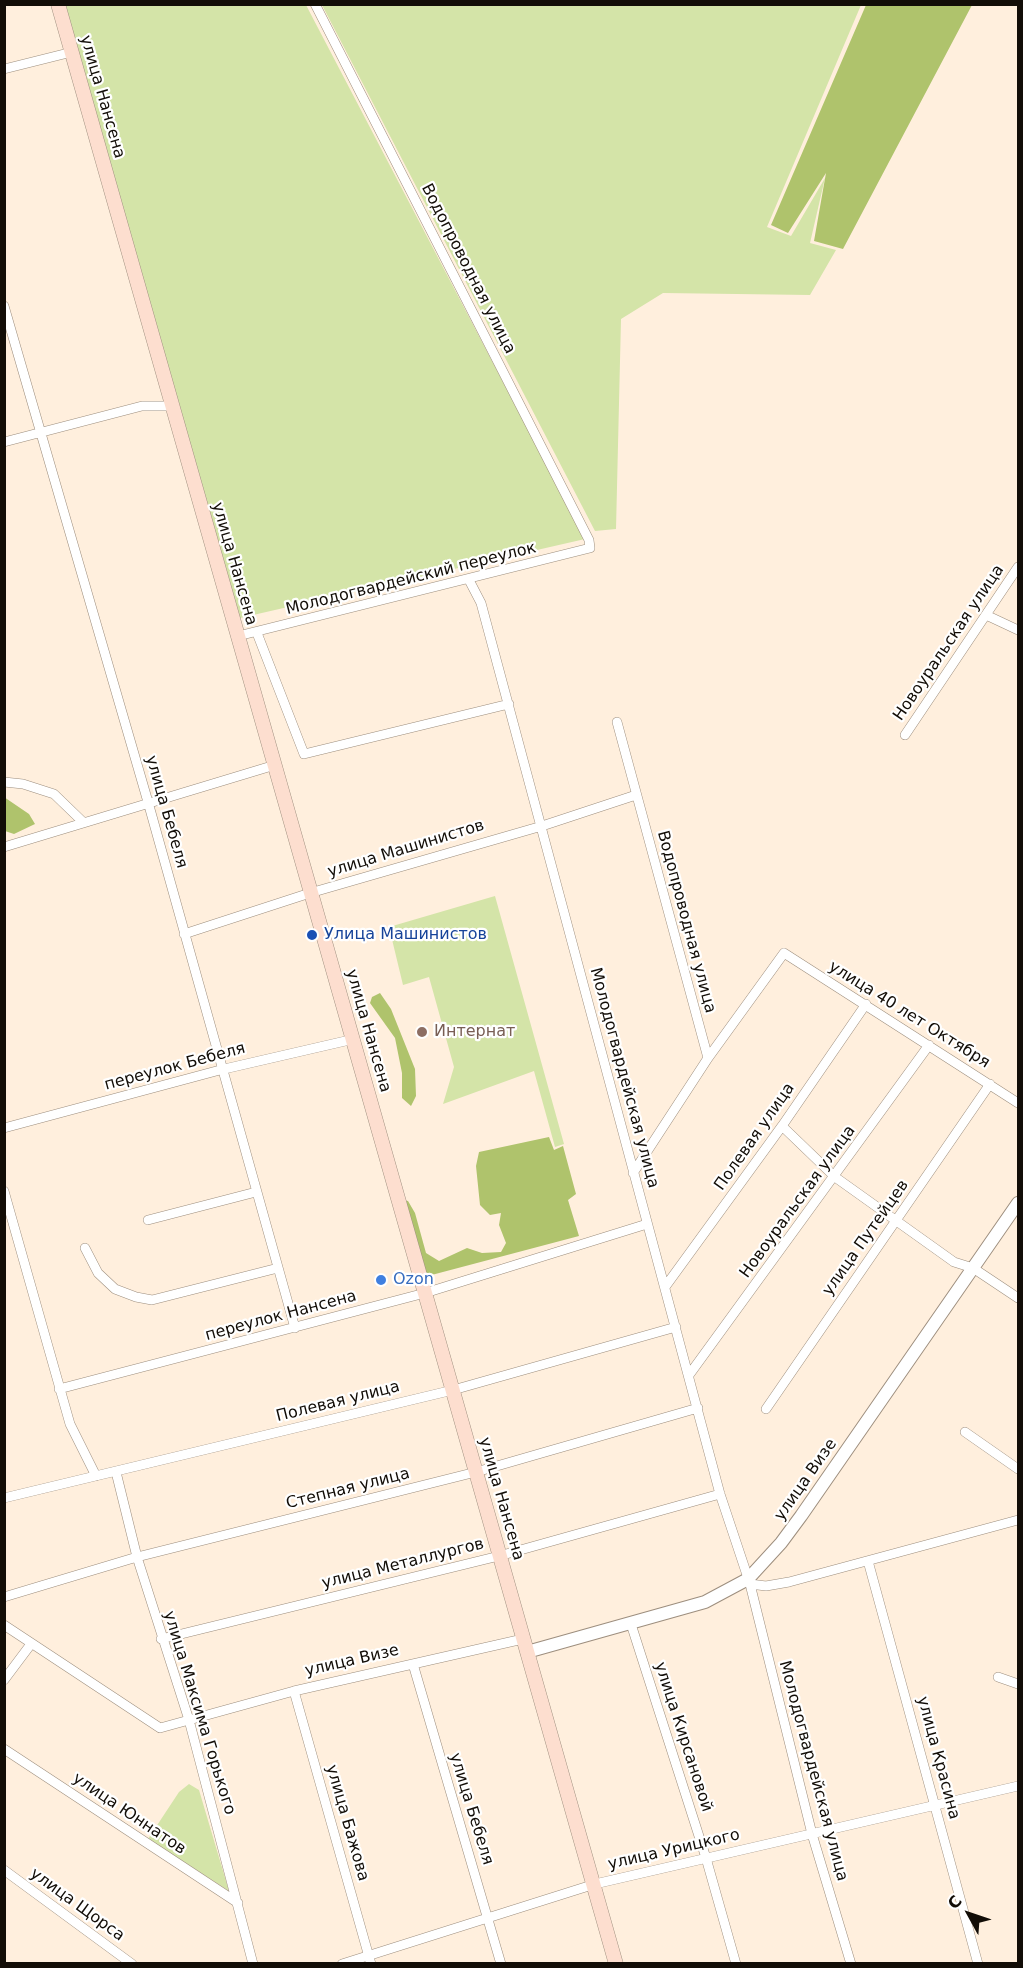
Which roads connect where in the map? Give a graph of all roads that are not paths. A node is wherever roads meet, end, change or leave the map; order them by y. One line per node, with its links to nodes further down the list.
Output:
1 (58, 4): 3 (main road, улица Нансена)
2 (315, 4): 9 (street, Водопроводная улица)
3 (72, 52): 4 (street); 6 (main road, улица Нансена)
4 (4, 69)
5 (4, 306): 7 (street, улица Бебеля)
6 (173, 406): 7 (street); 15 (main road, улица Нансена)
7 (41, 433): 8 (street); 22 (street, улица Бебеля)
8 (4, 442)
9 (590, 548): 11 (street, Молодогвардейский переулок)
10 (1018, 567): 12 (street, Новоуральская улица)
11 (469, 580): 14 (street, Молодогвардейский переулок); 16 (street, Молодогвардейская улица)
12 (986, 615): 13 (street); 18 (street, Новоуральская улица)
13 (1018, 630)
14 (257, 633): 15 (street, Молодогвардейский переулок); 16 (street)
15 (238, 636): 19 (main road, улица Нансена)
16 (508, 704): 24 (street, Молодогвардейская улица)
17 (617, 722): 21 (street, Водопроводная улица)
18 (905, 735)
19 (275, 765): 22 (street); 26 (main road, улица Нансена)
20 (4, 783): 23 (street)
21 (636, 795): 24 (street, улица Машинистов); 31 (street, Водопроводная улица)
22 (148, 802): 23 (street); 27 (street, улица Бебеля)
23 (83, 822): 25 (street)
24 (542, 826): 26 (street, улица Машинистов); 37 (street, Молодогвардейская улица)
25 (4, 847)
26 (310, 893): 27 (street, улица Машинистов); 29 (main road, улица Нансена)
27 (184, 934): 32 (street, улица Бебеля)
28 (866, 1004): 30 (street, улица 40 лет Октября); 31 (street, улица 40 лет Октября); 35 (street, Полевая улица)
29 (354, 1039): 32 (street, переулок Бебеля); 49 (main road, улица Нансена)
30 (929, 1045): 33 (street, улица 40 лет Октября); 38 (street, Новоуральская улица)
31 (708, 1058): 37 (street)
32 (220, 1070): 36 (street, переулок Бебеля); 40 (street, улица Бебеля)
33 (990, 1084): 34 (street, улица 40 лет Октября); 43 (street, улица Путейцев)
34 (1018, 1103)
35 (782, 1126): 38 (street); 48 (street, Полевая улица)
36 (4, 1128)
37 (633, 1173): 44 (street, Молодогвардейская улица)
38 (835, 1178): 43 (street); 53 (street, Новоуральская улица)
39 (4, 1191): 54 (street)
40 (256, 1192): 42 (street); 46 (street, улица Бебеля)
41 (1018, 1203): 47 (street, улица Визе)
42 (148, 1220)
43 (897, 1221): 47 (street); 57 (street, улица Путейцев)
44 (647, 1224): 48 (street, Молодогвардейская улица); 49 (street, переулок Нансена)
45 (85, 1248): 46 (street)
46 (278, 1268): 52 (street, улица Бебеля)
47 (973, 1268): 50 (street); 69 (street, улица Визе)
48 (665, 1287): 51 (street, Молодогвардейская улица)
49 (425, 1293): 52 (street, переулок Нансена); 55 (main road, улица Нансена)
50 (1018, 1298)
51 (676, 1327): 53 (street, Молодогвардейская улица); 55 (street, Полевая улица)
52 (295, 1328): 54 (street, переулок Нансена)
53 (690, 1375): 56 (street, Молодогвардейская улица)
54 (59, 1389): 62 (street)
55 (453, 1390): 60 (street, Полевая улица); 61 (main road, улица Нансена)
56 (698, 1408): 61 (street, Степная улица); 63 (street, Молодогвардейская улица)
57 (766, 1409)
58 (965, 1432): 59 (street)
59 (1018, 1469)
60 (116, 1472): 62 (street, Полевая улица); 67 (street, улица Максима Горького)
61 (476, 1472): 66 (main road, улица Нансена); 67 (street, Степная улица)
62 (96, 1476): 64 (street, Полевая улица)
63 (720, 1494): 66 (street, улица Металлургов); 69 (street, Молодогвардейская улица)
64 (4, 1498)
65 (1018, 1520): 68 (street)
66 (499, 1556): 73 (street, улица Металлургов); 75 (main road, улица Нансена)
67 (137, 1557): 70 (street, Степная улица); 73 (street, улица Максима Горького)
68 (868, 1561): 69 (street); 84 (street, улица Красина)
69 (749, 1582): 71 (street, улица Визе); 85 (street, Молодогвардейская улица)
70 (4, 1597)
71 (631, 1624): 75 (street, улица Визе); 86 (street, улица Кирсановой)
72 (4, 1625): 74 (street, улица Визе)
73 (161, 1639): 81 (street, улица Максима Горького)
74 (31, 1644): 78 (street); 81 (street, улица Визе)
75 (525, 1646): 76 (street, улица Визе); 88 (main road, улица Нансена)
76 (413, 1664): 80 (street, улица Визе); 90 (street, улица Бебеля)
77 (998, 1677): 79 (street)
78 (4, 1680)
79 (1018, 1682)
80 (294, 1691): 81 (street, улица Визе); 91 (street, улица Бажова)
81 (189, 1720): 89 (street, улица Максима Горького)
82 (4, 1749): 89 (street, улица Юннатов)
83 (1018, 1786): 84 (street, улица Урицкого)
84 (936, 1805): 85 (street, улица Урицкого); 99 (street, улица Красина)
85 (812, 1834): 86 (street, улица Урицкого); 98 (street, Молодогвардейская улица)
86 (706, 1858): 88 (street, улица Урицкого); 97 (street, улица Кирсановой)
87 (4, 1870): 92 (street, улица Щорса)
88 (595, 1884): 90 (street, улица Урицкого); 96 (main road, улица Нансена)
89 (238, 1903): 93 (street, улица Максима Горького)
90 (488, 1917): 91 (street, улица Урицкого); 95 (street, улица Бебеля)
91 (369, 1959): 94 (street, улица Урицкого)
92 (132, 1964)
93 (253, 1964)
94 (342, 1964)
95 (501, 1964)
96 (616, 1964)
97 (736, 1964)
98 (851, 1964)
99 (978, 1964)

